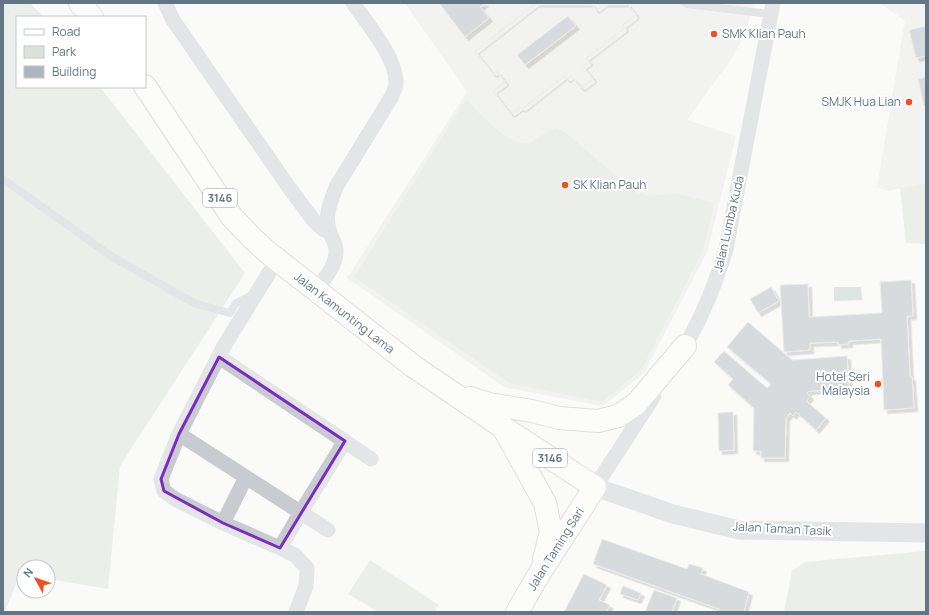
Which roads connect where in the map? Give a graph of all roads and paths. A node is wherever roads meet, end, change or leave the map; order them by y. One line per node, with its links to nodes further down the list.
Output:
1 (80, 3): 6 (main road)
2 (165, 3): 9 (street)
3 (353, 3): 9 (street)
4 (685, 3): 5 (lane)
5 (772, 9): 13 (street, Jalan Lumba Kuda)
6 (91, 16)
7 (146, 87): 10 (main road, Jalan Kamunting Lama / 3146)
8 (3, 179): 12 (lane)
9 (329, 231): 11 (street)
10 (276, 260): 11 (main road, Jalan Kamunting Lama / 3146); 12 (street)
11 (315, 291): 15 (main road, Jalan Kamunting Lama / 3146)
12 (256, 294): 14 (street)
13 (685, 346): 15 (main road); 21 (street, Jalan Lumba Kuda)
14 (219, 357): 17 (street); 18 (street)
15 (452, 392): 16 (main road, Jalan Kamunting Lama / 3146)
16 (504, 428): 21 (main road, Jalan Kamunting Lama / 3146); 27 (main road)
17 (179, 434): 20 (street); 23 (street)
18 (345, 441): 19 (street); 22 (street)
19 (371, 459)
20 (246, 477): 22 (street); 23 (street)
21 (596, 487): 25 (street, Jalan Taman Tasik); 27 (main road, Jalan Taming Sari)
22 (301, 512): 24 (street); 26 (street)
23 (223, 524): 26 (street)
24 (328, 530)
25 (926, 533)
26 (280, 548): 28 (street)
27 (541, 571): 29 (main road, Jalan Taming Sari)
28 (296, 612)
29 (517, 612)

